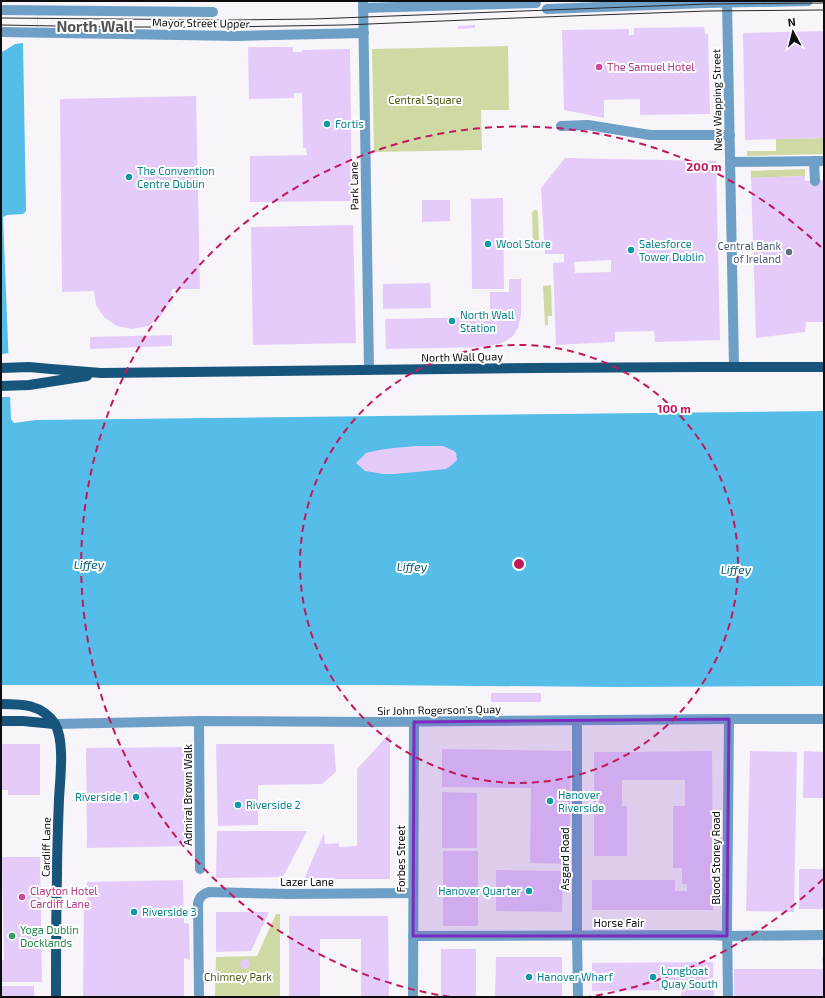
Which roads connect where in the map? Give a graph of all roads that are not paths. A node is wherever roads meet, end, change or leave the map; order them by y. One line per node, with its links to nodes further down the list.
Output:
1 (808, 1): 2 (street)
2 (727, 2): 5 (street); 11 (street, New Wapping Street)
3 (536, 3): 4 (street)
4 (363, 5): 9 (street, Park Lane)
5 (547, 9)
6 (1, 10): 7 (street, Mayor Street Upper)
7 (213, 12)
8 (1, 32): 9 (street, Mayor Street Upper)
9 (364, 33): 18 (street, Park Lane)
10 (561, 126): 11 (street)
11 (730, 135): 13 (street, New Wapping Street)
12 (819, 161): 13 (street); 14 (street)
13 (730, 162): 15 (street, New Wapping Street)
14 (814, 181)
15 (734, 367): 16 (main road, North Wall Quay); 18 (main road, North Wall Quay)
16 (824, 367)
17 (1, 368): 19 (main road, North Wall Quay)
18 (369, 370): 19 (main road, North Wall Quay)
19 (101, 374): 20 (main road, North Wall Quay)
20 (1, 386)
21 (1, 704): 28 (main road)
22 (729, 719): 23 (street, Sir John Rogerson's Quay); 24 (street, Sir John Rogerson's Quay); 34 (street, Blood Stoney Road)
23 (824, 719)
24 (577, 720): 27 (street, Sir John Rogerson's Quay); 31 (street, Asgard Road)
25 (1, 721): 28 (main road, Sir John Rogerson's Quay)
26 (199, 721): 27 (street, Sir John Rogerson's Quay); 28 (street, Sir John Rogerson's Quay); 29 (street, Admiral Brown Walk)
27 (414, 722): 30 (street, Forbes Street)
28 (54, 724): 35 (main road, Cardiff Lane)
29 (200, 869)
30 (413, 893): 33 (street, Forbes Street); 36 (street, Lazer Lane)
31 (577, 935): 33 (street, Horse Fair); 34 (street, Horse Fair); 38 (street, Asgard Road)
32 (824, 935): 34 (street, Horse Fair)
33 (413, 936): 37 (street, Forbes Street)
34 (727, 936): 39 (street, Blood Stoney Road)
35 (56, 997)
36 (199, 997)
37 (413, 997)
38 (578, 997)
39 (728, 997)

